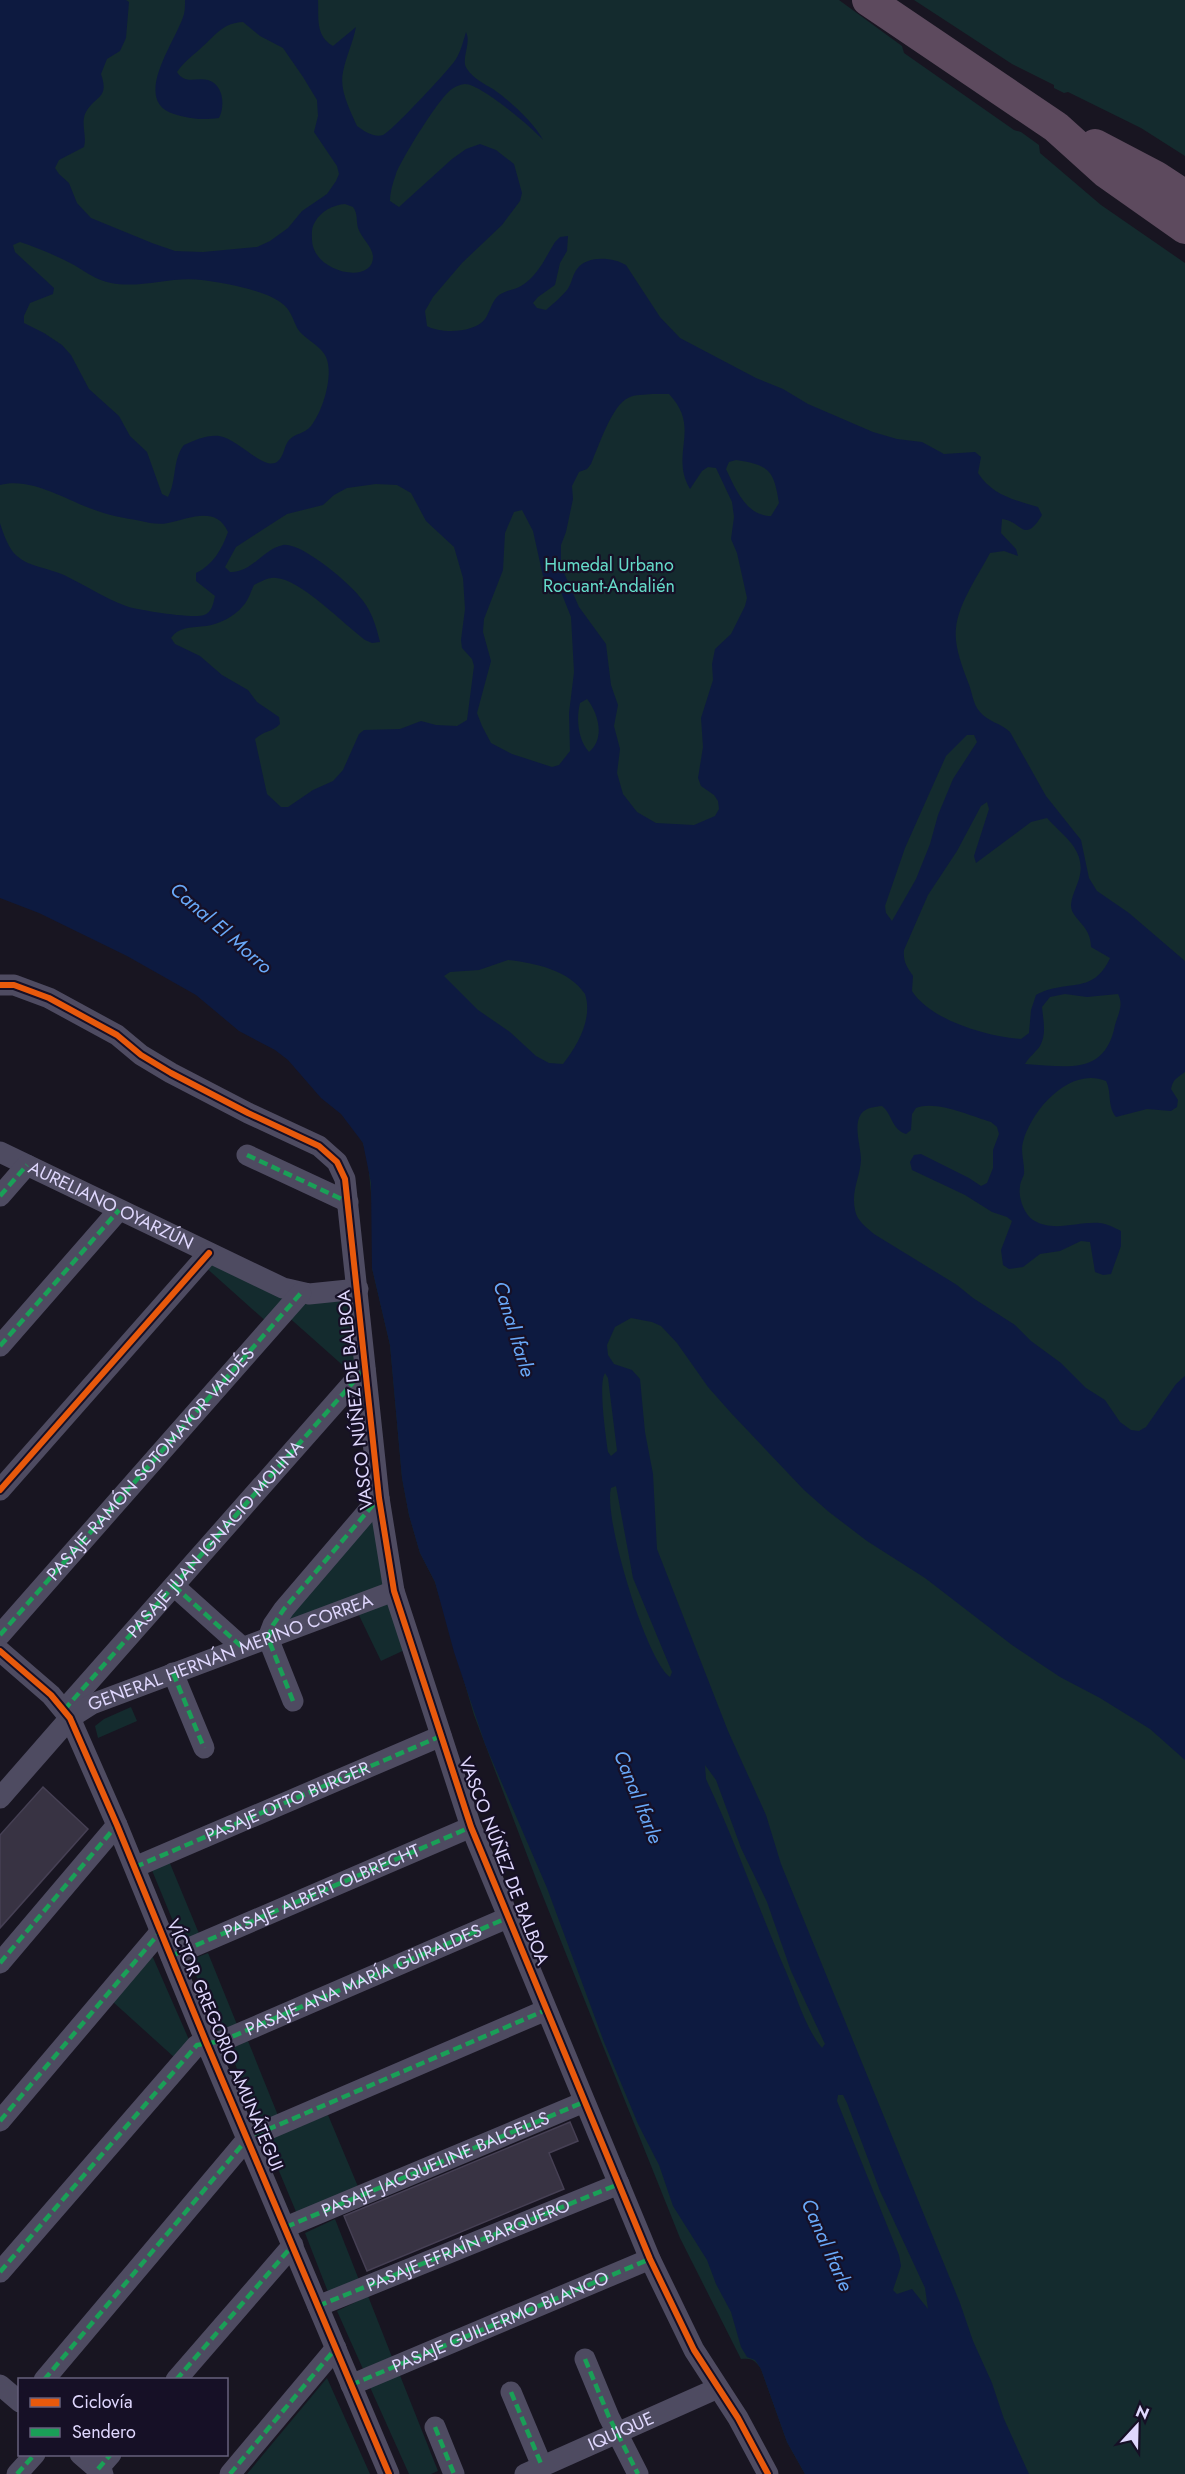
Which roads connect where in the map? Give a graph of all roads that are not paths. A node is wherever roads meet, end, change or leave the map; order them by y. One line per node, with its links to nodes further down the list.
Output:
1 (868, 0): 2 (highway)
2 (1056, 127): 3 (highway); 4 (highway)
3 (1185, 196)
4 (1185, 228)
5 (5, 982): 10 (street, VASCO NÚÑEZ DE BALBOA)
6 (0, 1152): 8 (street, AURELIANO OYARZÚN)
7 (247, 1155): 10 (street)
8 (27, 1166): 9 (street); 11 (street, AURELIANO OYARZÚN)
9 (0, 1196)
10 (348, 1202): 13 (street, VASCO NÚÑEZ DE BALBOA)
11 (119, 1210): 12 (street, AURELIANO OYARZÚN); 15 (street)
12 (209, 1253): 14 (street, AURELIANO OYARZÚN); 17 (street)
13 (358, 1289): 14 (street, AURELIANO OYARZÚN); 16 (street, VASCO NÚÑEZ DE BALBOA)
14 (301, 1293): 21 (street, PASAJE RAMÓN SOTOMAYOR VALDÉS)
15 (0, 1346)
16 (365, 1369): 18 (street, VASCO NÚÑEZ DE BALBOA); 19 (street, PASAJE JUAN IGNACIO MOLINA)
17 (0, 1490)
18 (379, 1498): 20 (street, VASCO NÚÑEZ DE BALBOA); 22 (street)
19 (174, 1586): 23 (street); 27 (street, PASAJE JUAN IGNACIO MOLINA)
20 (394, 1591): 22 (street, GENERAL HERNÁN MERINO CORREA); 28 (street, VASCO NÚÑEZ DE BALBOA)
21 (0, 1635)
22 (268, 1638): 23 (street, GENERAL HERNÁN MERINO CORREA); 26 (street)
23 (242, 1647): 25 (street, GENERAL HERNÁN MERINO CORREA)
24 (0, 1651): 27 (street, VÍCTOR GREGORIO AMUNÁTEGUI)
25 (173, 1673): 27 (street, GENERAL HERNÁN MERINO CORREA); 29 (street)
26 (293, 1701)
27 (67, 1714): 30 (street, GENERAL HERNÁN MERINO CORREA); 31 (street, VÍCTOR GREGORIO AMUNÁTEGUI)
28 (441, 1736): 32 (street, VASCO NÚÑEZ DE BALBOA); 33 (street, PASAJE OTTO BURGER)
29 (204, 1748)
30 (0, 1798)
31 (117, 1825): 33 (street, VÍCTOR GREGORIO AMUNÁTEGUI); 37 (street)
32 (471, 1827): 34 (street, VASCO NÚÑEZ DE BALBOA); 36 (street, PASAJE ALBERT OLBRECHT)
33 (135, 1867): 35 (street, VÍCTOR GREGORIO AMUNÁTEGUI)
34 (507, 1918): 38 (street, VASCO NÚÑEZ DE BALBOA); 39 (street, PASAJE ANA MARÍA GÜIRALDES)
35 (161, 1931): 36 (street, VÍCTOR GREGORIO AMUNÁTEGUI); 41 (street)
36 (171, 1956): 39 (street, VÍCTOR GREGORIO AMUNÁTEGUI)
37 (0, 1963)
38 (546, 2010): 40 (street, VASCO NÚÑEZ DE BALBOA); 42 (street)
39 (206, 2042): 42 (street, VÍCTOR GREGORIO AMUNÁTEGUI); 46 (street, PASAJE ANA MARÍA GÜIRALDES)
40 (584, 2102): 43 (street, VASCO NÚÑEZ DE BALBOA); 44 (street, PASAJE JACQUELINE BALCELLS)
41 (0, 2121)
42 (248, 2138): 44 (street, VÍCTOR GREGORIO AMUNÁTEGUI); 50 (street)
43 (619, 2184): 45 (street, VASCO NÚÑEZ DE BALBOA); 47 (street, PASAJE EFRAÍN BARQUERO)
44 (289, 2236): 47 (street, VÍCTOR GREGORIO AMUNÁTEGUI); 51 (street, PASAJE JACQUELINE BALCELLS)
45 (650, 2259): 53 (street, PASAJE GUILLERMO BLANCO); 54 (street, VASCO NÚÑEZ DE BALBOA)
46 (0, 2272)
47 (318, 2306): 48 (street, VÍCTOR GREGORIO AMUNÁTEGUI)
48 (336, 2348): 53 (street, VÍCTOR GREGORIO AMUNÁTEGUI); 64 (street)
49 (585, 2359): 58 (street)
50 (45, 2378)
51 (177, 2378)
52 (0, 2385): 56 (street)
53 (351, 2385): 65 (street, VÍCTOR GREGORIO AMUNÁTEGUI)
54 (718, 2388): 58 (street, IQUIQUE); 68 (street, VASCO NÚÑEZ DE BALBOA)
55 (511, 2392): 62 (street)
56 (18, 2400)
57 (435, 2427): 66 (street)
58 (618, 2433): 62 (street, IQUIQUE); 67 (street)
59 (33, 2456): 63 (street)
60 (85, 2456): 61 (street)
61 (104, 2466)
62 (533, 2470)
63 (17, 2474)
64 (230, 2474)
65 (389, 2474)
66 (454, 2474)
67 (638, 2474)
68 (768, 2474)

